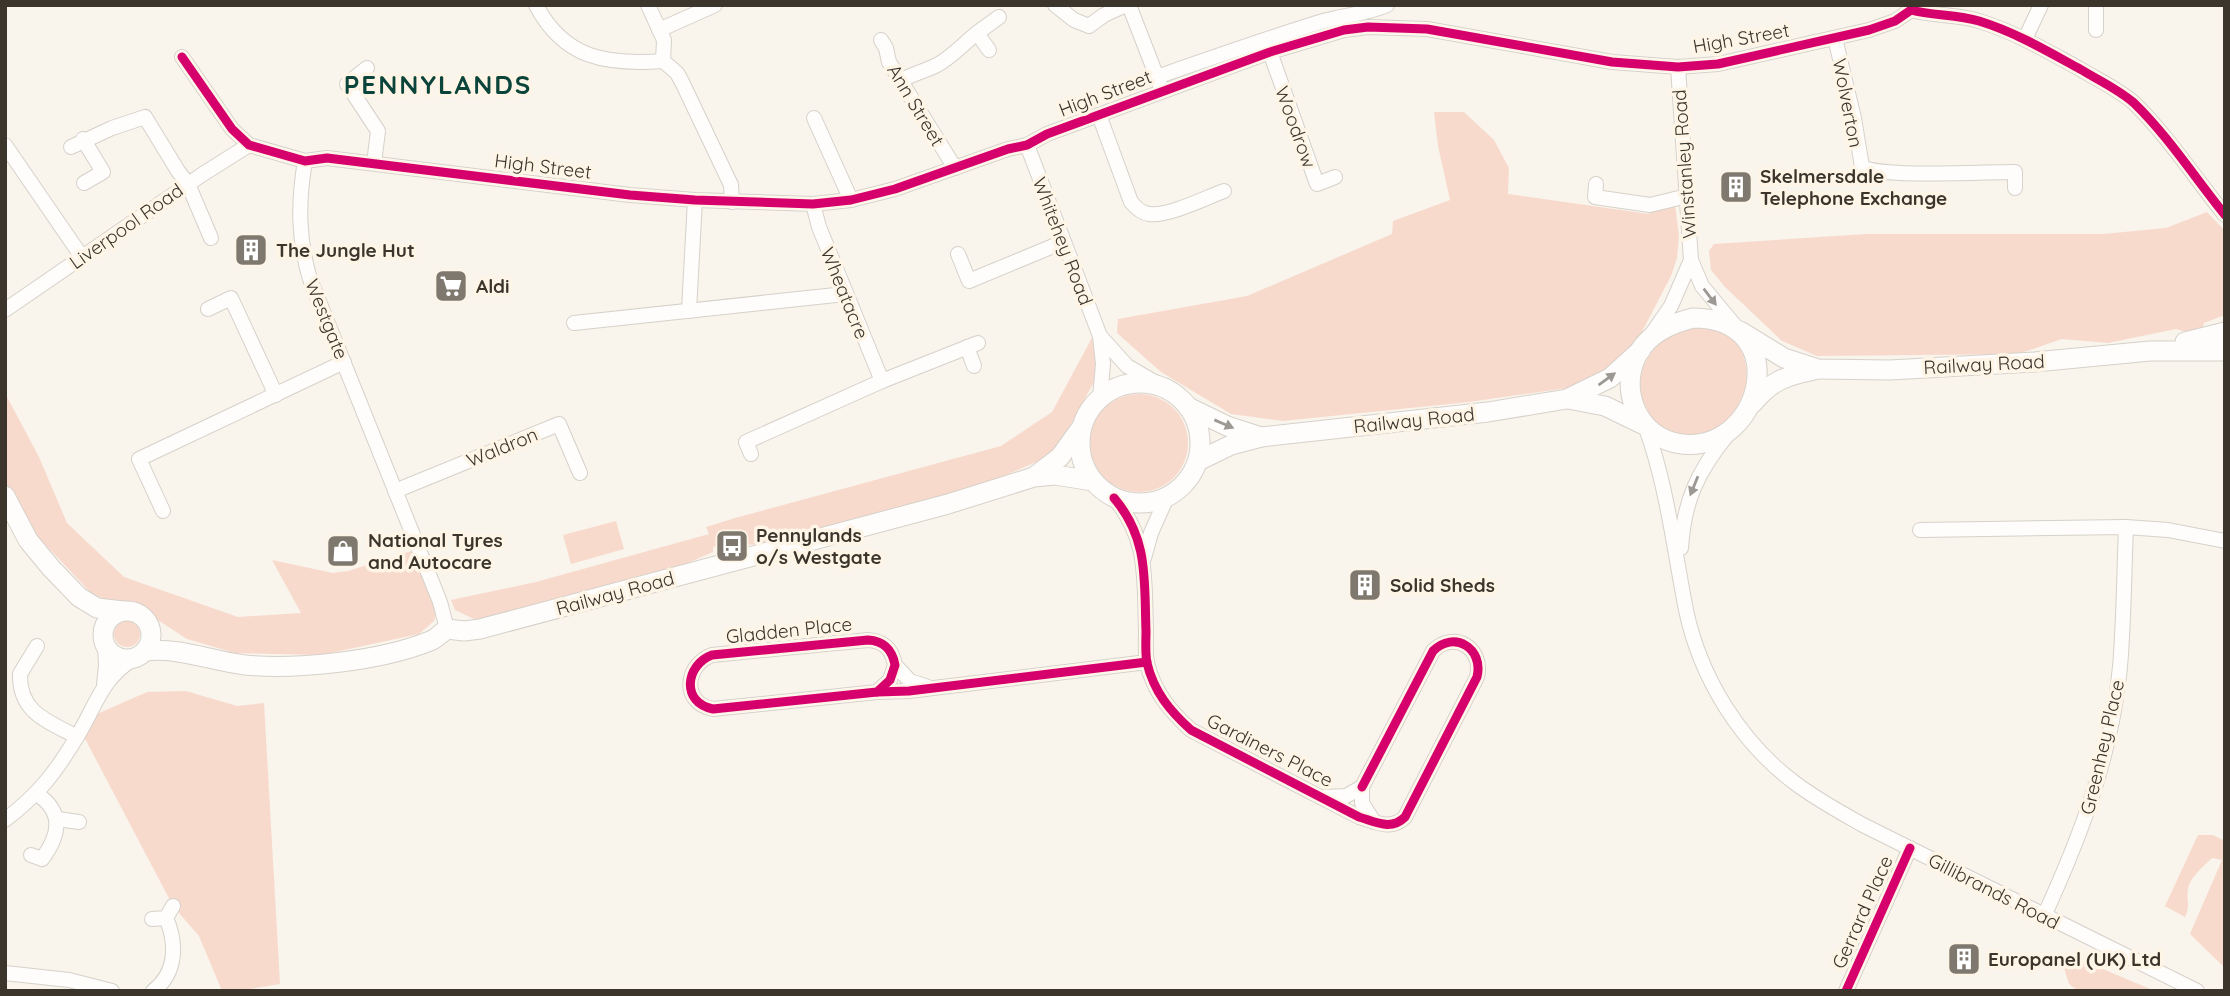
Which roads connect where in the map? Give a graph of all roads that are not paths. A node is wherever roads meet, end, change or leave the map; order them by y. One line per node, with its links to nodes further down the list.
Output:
1 (536, 5): 20 (street)
2 (648, 5): 11 (street)
3 (715, 5): 11 (street)
4 (1055, 5): 5 (street)
5 (1128, 5): 24 (street)
6 (1387, 5): 24 (street)
7 (2041, 5): 15 (street)
8 (2096, 5): 12 (street)
9 (1911, 8): 14 (street, High Street); 15 (street)
10 (999, 17): 13 (street)
11 (659, 30): 20 (street)
12 (2096, 30)
13 (977, 33): 17 (street); 23 (street)
14 (1835, 37): 21 (street, High Street); 37 (street, Wolverton)
15 (2025, 38): 44 (street)
16 (881, 40): 23 (street, Ann Street)
17 (989, 50)
18 (1270, 52): 21 (street, High Street); 24 (street, High Street); 33 (street, Woodrow)
19 (182, 57): 28 (street)
20 (663, 61): 42 (street)
21 (1678, 67): 39 (street, Winstanley Road)
22 (367, 68): 31 (street)
23 (900, 81): 32 (street, Ann Street)
24 (1160, 83): 25 (street, High Street)
25 (1099, 115): 29 (street, High Street); 38 (street)
26 (814, 118): 41 (street)
27 (5, 145): 48 (street)
28 (249, 145): 30 (street); 35 (street, Liverpool Road)
29 (1027, 145): 32 (street, High Street); 46 (street, Whitehey Road)
30 (304, 161): 31 (street, High Street); 61 (street, Westgate)
31 (374, 163): 40 (street, High Street)
32 (955, 168): 41 (street, High Street)
33 (1335, 177)
34 (84, 183): 35 (street)
35 (188, 184): 45 (street); 48 (street, Liverpool Road)
36 (1596, 184): 39 (street)
37 (2015, 188)
38 (1224, 191)
39 (1687, 196): 49 (street, Winstanley Road)
40 (695, 200): 42 (street, High Street); 53 (street)
41 (851, 200): 43 (street, High Street)
42 (732, 202): 43 (street, High Street)
43 (813, 204): 50 (street, Wheatacre)
44 (2225, 215)
45 (211, 238)
46 (1063, 242): 47 (street); 57 (street, Whitehey Road)
47 (958, 254)
48 (82, 257): 52 (street, Liverpool Road)
49 (1691, 258): 55 (street, Winstanley Road, one-way to 55); 58 (street, Winstanley Road)
50 (845, 294): 53 (street); 64 (street, Wheatacre)
51 (208, 309): 66 (street)
52 (5, 310)
53 (689, 311): 54 (street)
54 (574, 323)
55 (1738, 330): 58 (main road); 63 (main road, Railway Road); 70 (main road)
56 (2225, 331): 59 (main road, Railway Road)
57 (1100, 336): 65 (street); 67 (street)
58 (1643, 347): 68 (main road, Railway Road, one-way to 58); 71 (main road)
59 (2150, 351): 60 (main road, Railway Road); 63 (main road, Railway Road)
60 (2225, 351)
61 (344, 362): 66 (street); 80 (street, Westgate)
62 (974, 366): 64 (street)
63 (1818, 369): 70 (main road, Railway Road)
64 (882, 381): 75 (street)
65 (1163, 387): 67 (main road); 69 (main road)
66 (275, 395): 84 (street)
67 (1100, 398): 72 (main road)
68 (1567, 399): 71 (main road, Railway Road); 74 (main road, Railway Road)
69 (1188, 407): 74 (main road, Railway Road, one-way to 74); 76 (main road)
70 (1749, 407): 73 (main road)
71 (1644, 426): 73 (main road); 89 (street, Gillibrands Road)
72 (1081, 428): 78 (main road, Railway Road); 79 (main road)
73 (1732, 429): 89 (street, Gillibrands Road, one-way to 89)
74 (1261, 437): 76 (main road, Railway Road)
75 (751, 454)
76 (1198, 461): 82 (main road)
77 (580, 473): 80 (street, Waldron)
78 (1034, 477): 79 (main road, Railway Road); 93 (main road, Railway Road)
79 (1093, 481): 83 (main road)
80 (395, 491): 93 (street, Westgate)
81 (5, 496): 90 (main road)
82 (1167, 497): 83 (main road); 88 (street, Gardiners Place)
83 (1114, 498): 88 (street, Gardiners Place)
84 (163, 511)
85 (2126, 527): 86 (street); 87 (street); 115 (street, Greenhey Place)
86 (1920, 530)
87 (2225, 541)
88 (1144, 558): 98 (street, Gardiners Place)
89 (1679, 567): 112 (street, Gillibrands Road)
90 (79, 597): 91 (main road); 94 (main road)
91 (123, 611): 92 (main road); 94 (main road)
92 (149, 624): 96 (main road); 97 (main road, Railway Road)
93 (447, 629): 97 (main road, Railway Road)
94 (105, 640): 96 (main road); 101 (street)
95 (37, 646): 100 (street)
96 (139, 654): 97 (main road, Railway Road); 101 (street)
97 (193, 654)
98 (1147, 662): 102 (street, Gladden Place); 107 (street, Gardiners Place)
99 (895, 665): 102 (street, Gladden Place); 103 (street); 103 (street, Gladden Place)
100 (13, 672): 104 (street)
101 (103, 685): 104 (street)
102 (929, 687): 103 (street, Gladden Place)
103 (877, 692)
104 (77, 737): 106 (street)
105 (1362, 787): 107 (street); 111 (street); 111 (street)
106 (37, 794): 108 (street); 109 (street)
107 (1325, 797): 111 (street, Gardiners Place)
108 (57, 819): 110 (street); 113 (street)
109 (5, 821)
110 (79, 822)
111 (1374, 822)
112 (1910, 848): 115 (street, Gillibrands Road); 119 (street, Gerrard Place)
113 (40, 861)
114 (164, 914): 118 (street)
115 (2043, 916): 120 (street, Gillibrands Road)
116 (5, 973): 117 (street)
117 (112, 991)
118 (153, 991)
119 (1846, 991)
120 (2197, 991)

